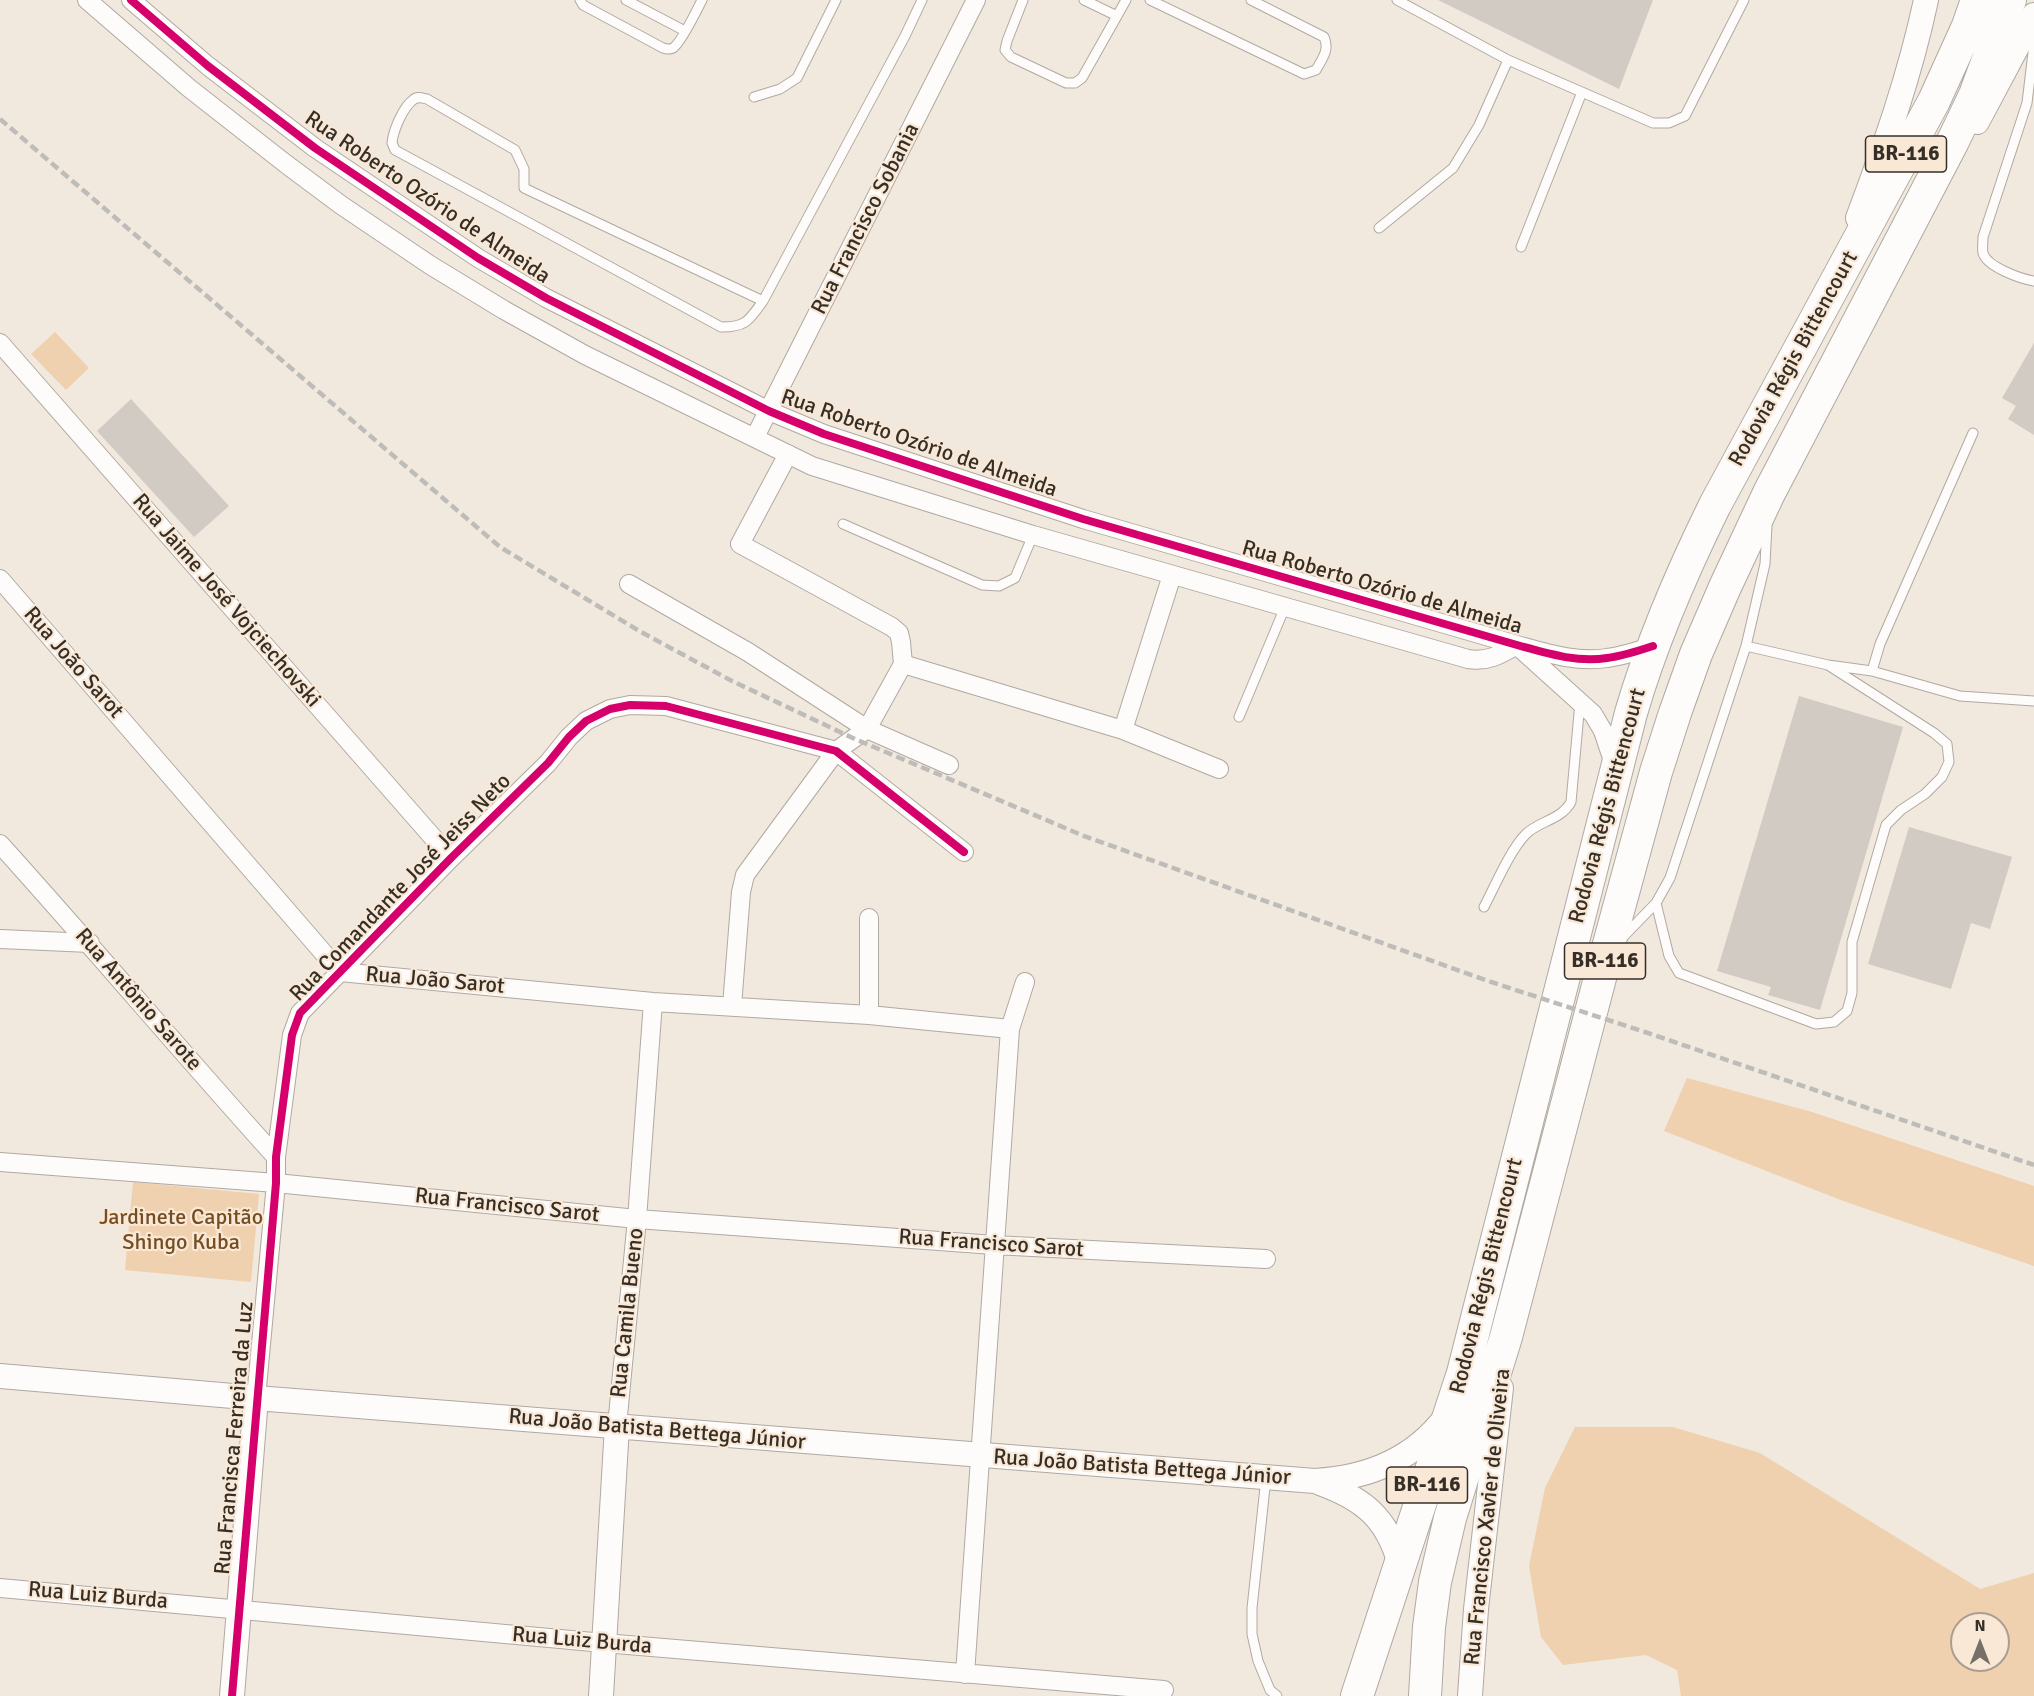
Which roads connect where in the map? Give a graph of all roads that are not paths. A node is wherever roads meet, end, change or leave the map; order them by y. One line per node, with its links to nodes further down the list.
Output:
1 (87, 0): 25 (street)
2 (131, 0): 24 (street, Rua Roberto Ozório de Almeida)
3 (580, 0): 21 (lane)
4 (626, 0): 21 (lane)
5 (702, 0): 21 (lane)
6 (836, 0): 27 (lane)
7 (922, 0): 37 (lane)
8 (976, 0): 43 (street, Rua Francisco Sobania)
9 (1023, 0): 20 (lane)
10 (1084, 0): 20 (lane)
11 (1126, 0): 20 (lane)
12 (1150, 0): 13 (lane)
13 (1251, 0)
14 (1397, 0): 23 (lane)
15 (1744, 0): 26 (lane)
16 (1926, 0): 38 (main road, BR-116)
17 (1977, 0): 38 (highway, Rodovia Régis Bittencourt / BR-116)
18 (2010, 0): 34 (highway, Rodovia Régis Bittencourt / BR-116)
19 (2034, 15): 34 (main road, BR-116)
20 (1117, 16)
21 (685, 31)
22 (2034, 44): 35 (lane)
23 (1508, 60): 26 (lane); 32 (lane)
24 (208, 66): 25 (street); 28 (street, Rua Roberto Ozório de Almeida)
25 (189, 88): 29 (street)
26 (1582, 92): 33 (lane)
27 (754, 97)
28 (260, 106): 29 (street); 30 (street, Rua Roberto Ozório de Almeida)
29 (242, 130): 31 (street)
30 (358, 178): 31 (street); 36 (street, Rua Roberto Ozório de Almeida)
31 (341, 205): 39 (street)
32 (1379, 228)
33 (1521, 247)
34 (1890, 262): 47 (highway, Rodovia Régis Bittencourt / BR-116)
35 (2034, 282)
36 (520, 284): 39 (street); 41 (street, Rua Roberto Ozório de Almeida)
37 (763, 301): 37 (lane)
38 (1825, 304): 57 (highway, Rodovia Régis Bittencourt / BR-116)
39 (504, 310): 42 (street)
40 (0, 343): 73 (street, Rua Jaime José Vojciechovski)
41 (701, 376): 42 (street); 43 (street, Rua Roberto Ozório de Almeida)
42 (687, 404): 45 (street)
43 (769, 411): 45 (street, Rua Francisco Sobania); 48 (street, Rua Roberto Ozório de Almeida)
44 (1972, 433): 61 (lane)
45 (755, 438): 46 (street)
46 (788, 454): 50 (street); 59 (street)
47 (1769, 493): 58 (lane); 79 (highway, Rodovia Régis Bittencourt / BR-116)
48 (1043, 506): 50 (street); 53 (street, Rua Roberto Ozório de Almeida)
49 (843, 524): 50 (lane)
50 (1033, 535): 51 (street)
51 (1172, 575): 55 (street); 66 (street)
52 (0, 579): 80 (street, Rua João Sarot)
53 (1295, 581): 55 (street); 56 (street, Rua Roberto Ozório de Almeida)
54 (629, 584): 65 (street)
55 (1285, 607): 56 (street); 64 (lane)
56 (1518, 645): 57 (street, Rua Roberto Ozório de Almeida); 62 (street, Rua Roberto Ozório de Almeida)
57 (1653, 646): 70 (highway, Rodovia Régis Bittencourt / BR-116)
58 (1746, 646): 60 (lane); 74 (lane)
59 (903, 664): 65 (street); 66 (street)
60 (1828, 665): 61 (lane); 74 (lane)
61 (1872, 671): 63 (lane)
62 (1580, 700): 70 (street, Rua Roberto Ozório de Almeida); 75 (lane)
63 (2034, 701)
64 (1239, 717)
65 (867, 729): 67 (street); 68 (street)
66 (1123, 730): 69 (street)
67 (836, 751): 72 (street); 73 (street, Rua Comandante José Jeiss Neto); 83 (street)
68 (949, 765)
69 (1219, 769)
70 (1616, 772): 95 (highway, Rodovia Régis Bittencourt / BR-116)
71 (0, 844): 78 (street, Rua Antônio Sarote)
72 (964, 852)
73 (452, 858): 80 (street, Rua Comandante José Jeiss Neto)
74 (1656, 903): 79 (lane)
75 (1484, 907)
76 (869, 918): 84 (street)
77 (0, 939): 78 (street)
78 (90, 943): 86 (street, Rua Antônio Sarote)
79 (1606, 955): 92 (highway, Rodovia Régis Bittencourt / BR-116)
80 (340, 972): 82 (street, Rua João Sarot); 86 (street, Rua Comandante José Jeiss Neto)
81 (1025, 982): 85 (street)
82 (653, 1002): 83 (street, Rua João Sarot); 89 (street, Rua Camila Bueno)
83 (732, 1006): 84 (street, Rua João Sarot)
84 (869, 1015): 85 (street, Rua João Sarot)
85 (1011, 1029): 90 (street)
86 (276, 1157): 88 (street, Rua Comandante José Jeiss Neto)
87 (0, 1162): 88 (street, Rua Francisco Sarot)
88 (276, 1183): 89 (street, Rua Francisco Sarot); 94 (street, Rua Francisca Ferreira da Luz)
89 (637, 1219): 90 (street, Rua Francisco Sarot); 96 (street, Rua Camila Bueno)
90 (994, 1245): 91 (street, Rua Francisco Sarot); 97 (street)
91 (1266, 1259)
92 (1506, 1337): 110 (highway, Rodovia Régis Bittencourt / BR-116); 111 (main road, Rua Francisco Xavier de Oliveira)
93 (0, 1376): 94 (main road, Rua João Batista Bettega Júnior)
94 (256, 1398): 96 (main road, Rua João Batista Bettega Júnior); 102 (main road, Rua Francisca Ferreira da Luz)
95 (1454, 1407): 99 (main road, Rua João Batista Bettega Júnior); 100 (highway, Rodovia Régis Bittencourt / BR-116)
96 (616, 1426): 97 (main road, Rua João Batista Bettega Júnior); 103 (main road, Rua Camila Bueno)
97 (982, 1455): 98 (main road, Rua João Batista Bettega Júnior); 104 (street)
98 (1266, 1478): 99 (main road, Rua João Batista Bettega Júnior); 108 (lane)
99 (1315, 1481): 100 (main road, Rua João Batista Bettega Júnior)
100 (1400, 1564): 109 (highway, Rodovia Régis Bittencourt / BR-116)
101 (0, 1588): 102 (street, Rua Luiz Burda)
102 (238, 1609): 103 (street, Rua Luiz Burda); 106 (main road, Rua Francisca Ferreira da Luz)
103 (604, 1643): 104 (street, Rua Luiz Burda); 107 (main road, Rua Camila Bueno)
104 (965, 1674): 105 (street, Rua Luiz Burda)
105 (1164, 1690)
106 (232, 1696)
107 (601, 1696)
108 (1277, 1696)
109 (1357, 1696)
110 (1425, 1696)
111 (1470, 1696)

